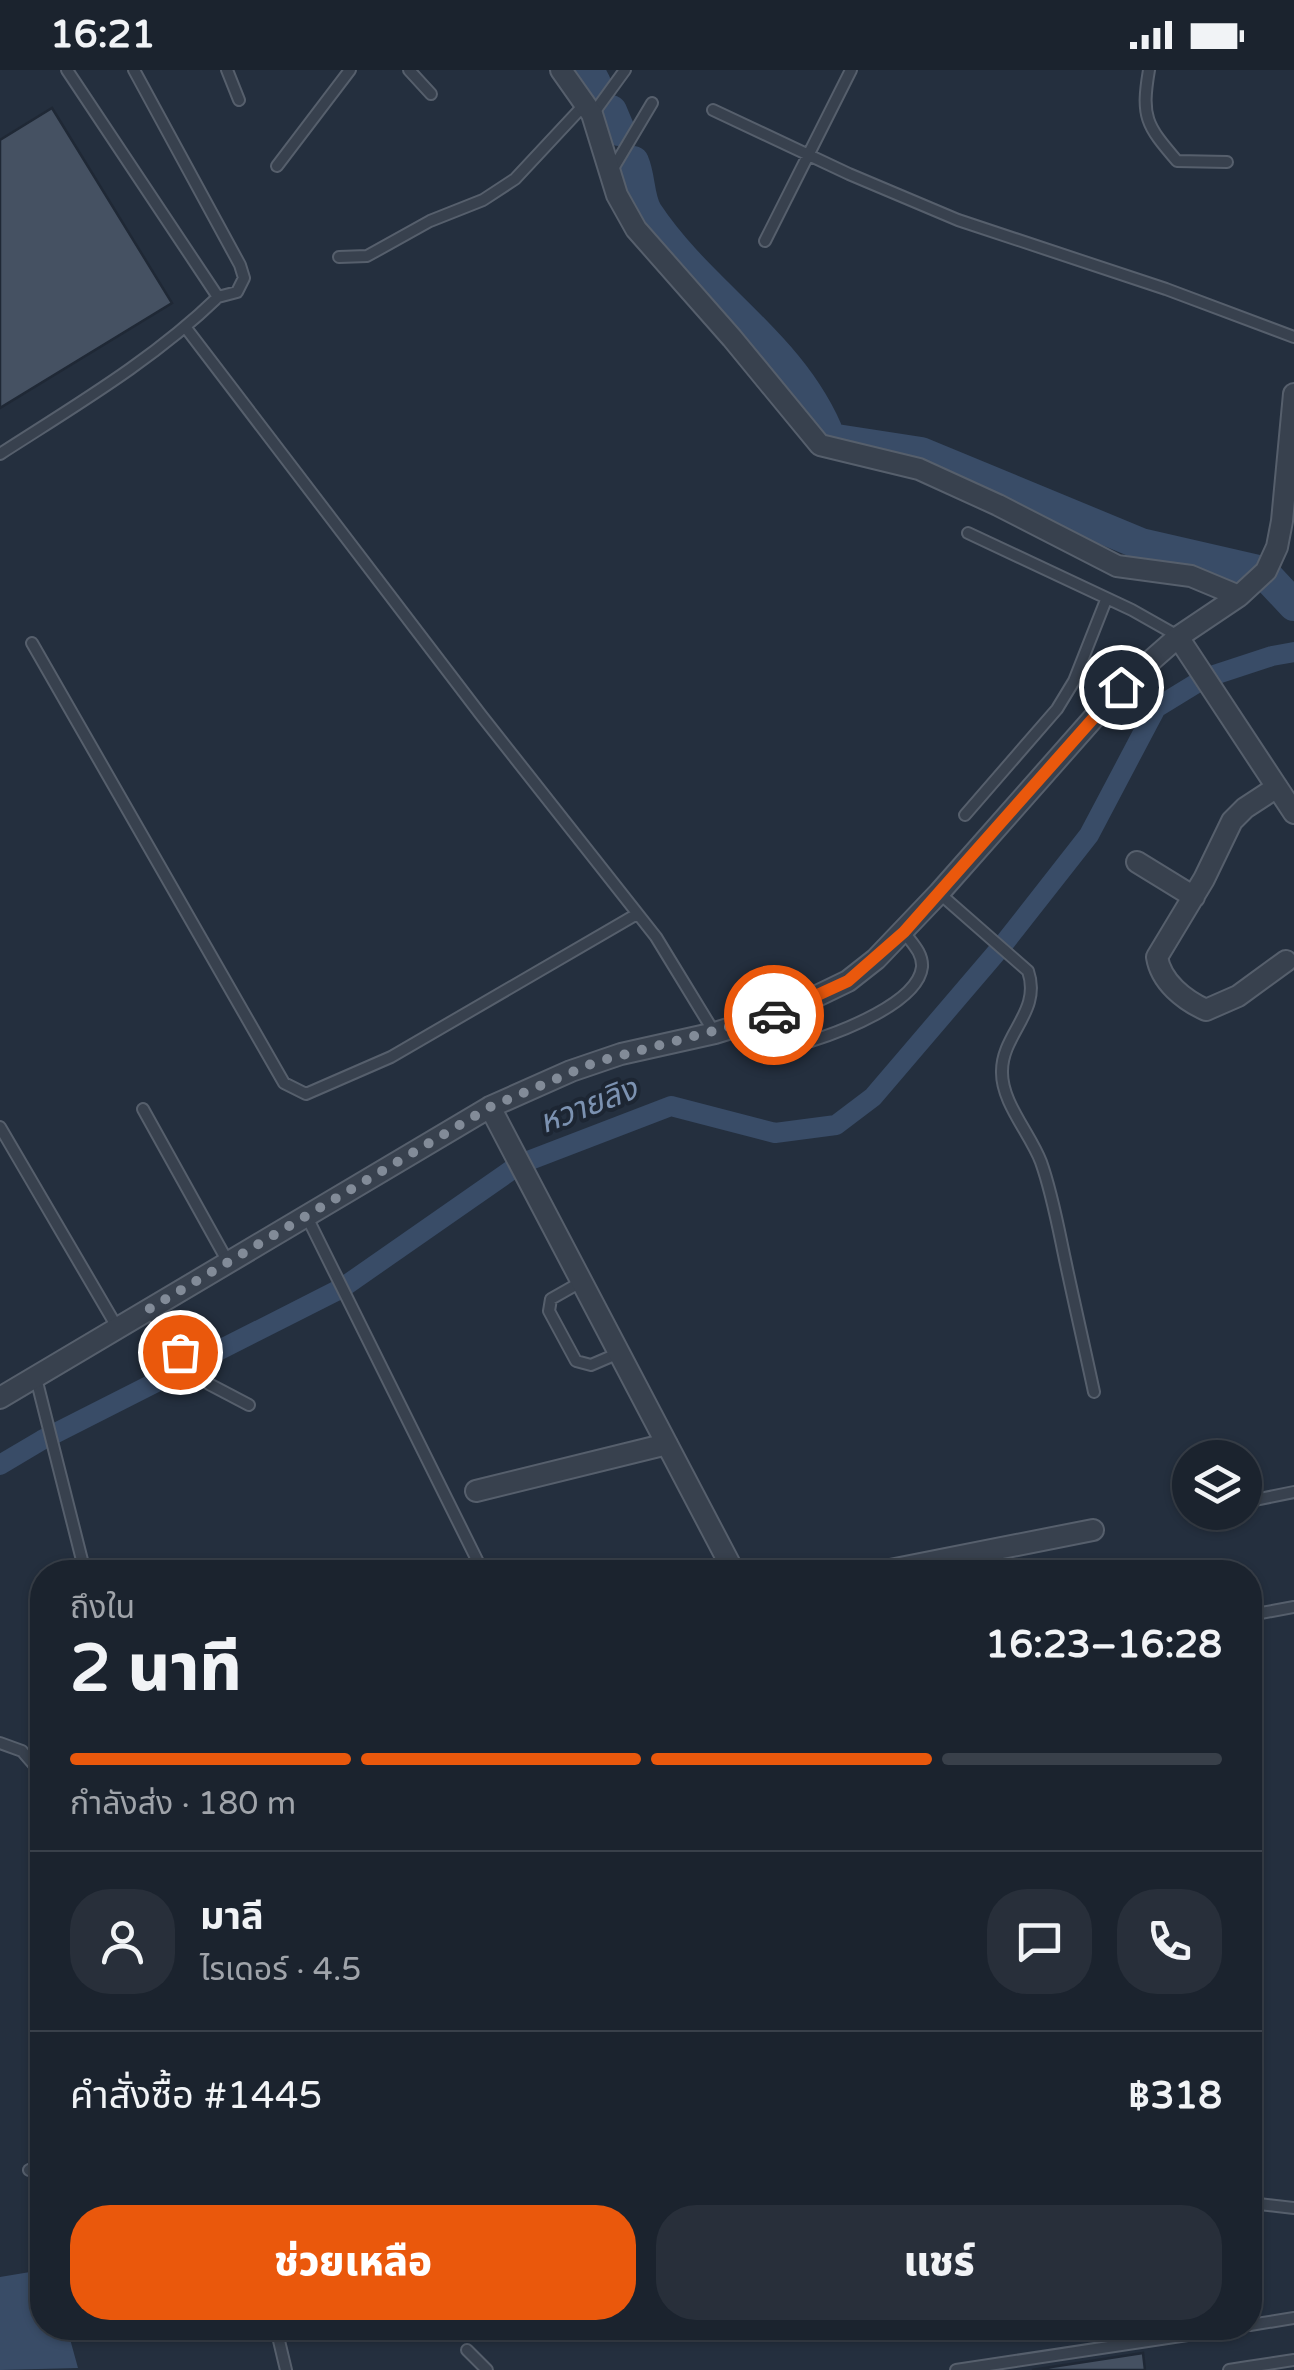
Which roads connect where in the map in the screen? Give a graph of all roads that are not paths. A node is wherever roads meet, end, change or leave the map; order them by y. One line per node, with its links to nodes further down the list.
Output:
1 (67, 70): 21 (lane)
2 (134, 70): 21 (lane)
3 (226, 70): 11 (lane)
4 (350, 70): 17 (lane)
5 (409, 70): 10 (lane)
6 (561, 70): 13 (street)
7 (625, 70): 13 (lane)
8 (851, 70): 15 (lane)
9 (1149, 70): 16 (lane)
10 (432, 94)
11 (239, 100)
12 (652, 103): 18 (lane)
13 (588, 109): 18 (street); 20 (lane)
14 (714, 110): 15 (lane)
15 (809, 156): 19 (lane); 23 (lane)
16 (1227, 162)
17 (277, 166)
18 (610, 173): 28 (street)
19 (765, 241)
20 (339, 257)
21 (218, 297): 22 (lane)
22 (186, 328): 25 (lane); 38 (lane)
23 (1294, 338)
24 (1294, 394): 27 (street)
25 (0, 454)
26 (968, 533): 29 (lane)
27 (1286, 545): 28 (street)
28 (1239, 596): 30 (street)
29 (1106, 600): 30 (lane); 34 (lane)
30 (1178, 637): 32 (street); 36 (street)
31 (32, 643): 38 (lane)
32 (1277, 787): 33 (street); 37 (street)
33 (1294, 813)
34 (965, 815)
35 (1137, 862): 37 (street)
36 (939, 893): 39 (street); 53 (lane)
37 (1194, 897): 40 (street)
38 (637, 914): 41 (lane)
39 (904, 932): 41 (street); 42 (lane)
40 (1286, 961)
41 (715, 1032): 43 (street)
42 (811, 1041)
43 (490, 1107): 46 (street); 48 (street)
44 (142, 1109): 47 (lane)
45 (0, 1127): 50 (lane)
46 (307, 1217): 47 (street); 62 (lane)
47 (228, 1262): 49 (street)
48 (582, 1282): 51 (street); 51 (lane)
49 (149, 1309): 50 (street); 55 (lane)
50 (118, 1328): 52 (street)
51 (619, 1353): 56 (street)
52 (36, 1378): 54 (street); 61 (lane)
53 (1094, 1392)
54 (0, 1398)
55 (249, 1405)
56 (667, 1444): 57 (street); 63 (street)
57 (476, 1490)
58 (1294, 1492): 59 (lane)
59 (1262, 1499)
60 (1093, 1530): 64 (street)
61 (82, 1560)
62 (477, 1560)
63 (728, 1560)
64 (953, 1560)
65 (1294, 1607): 66 (lane)
66 (1262, 1613)
67 (0, 1743): 68 (lane)
68 (30, 1760)
69 (1262, 2204): 70 (lane)
70 (1294, 2208)
71 (1294, 2318): 72 (lane)
72 (1262, 2323)
73 (279, 2340): 78 (lane)
74 (1155, 2340): 80 (lane)
75 (467, 2350): 79 (lane)
76 (1294, 2360): 77 (lane)
77 (1248, 2369): 81 (lane)
78 (286, 2370)
79 (487, 2370)
80 (956, 2370)
81 (1229, 2370)

